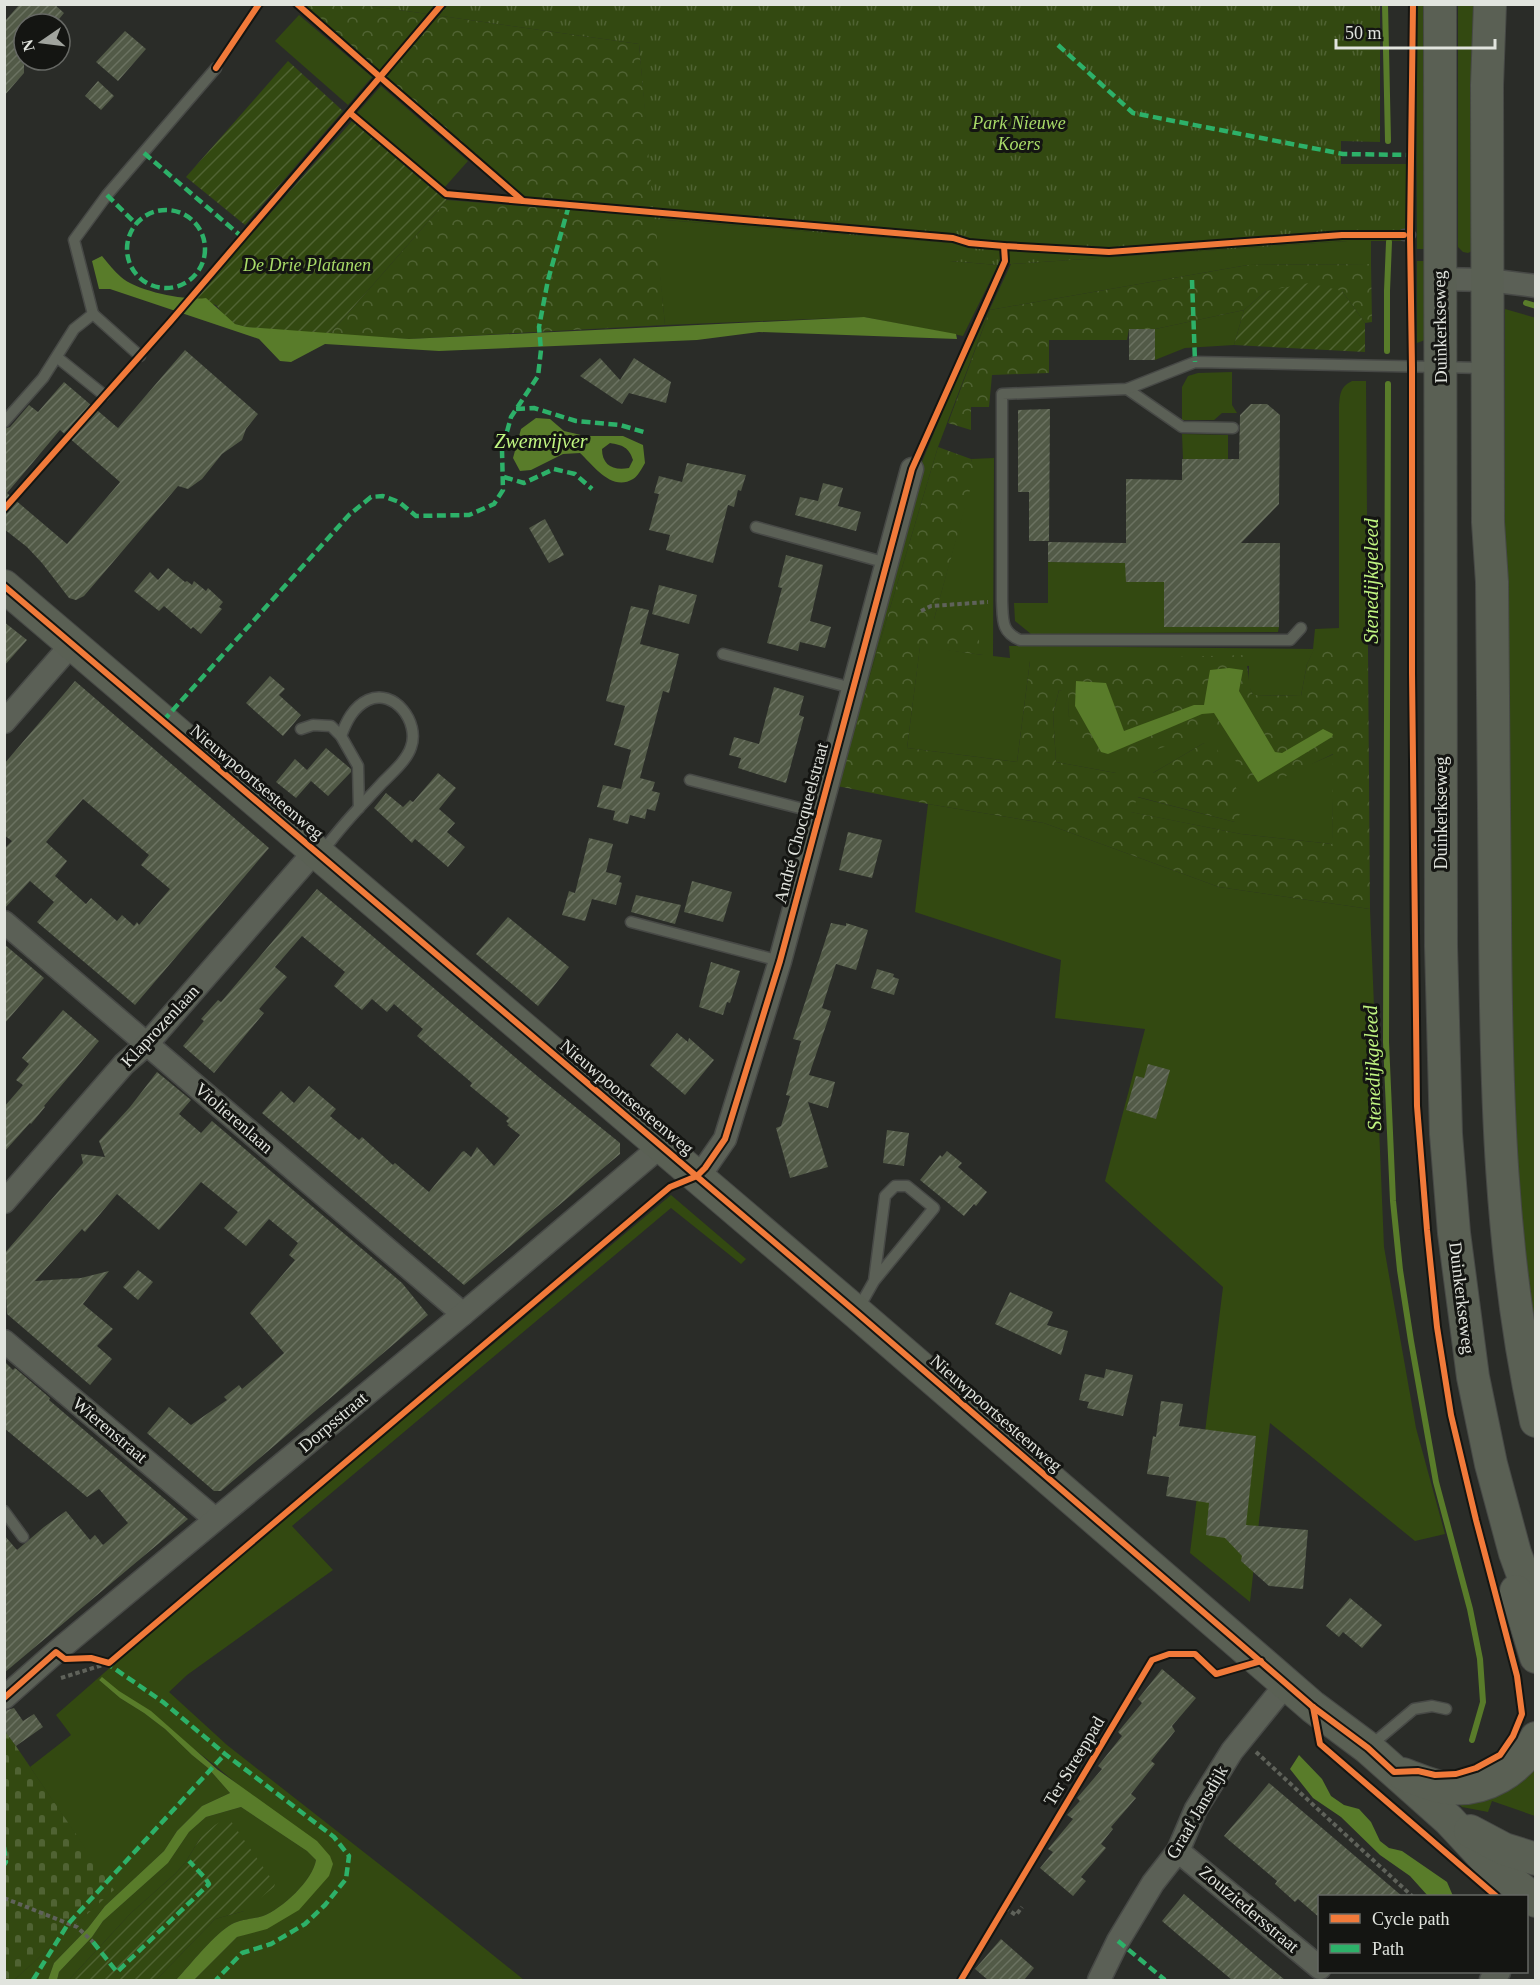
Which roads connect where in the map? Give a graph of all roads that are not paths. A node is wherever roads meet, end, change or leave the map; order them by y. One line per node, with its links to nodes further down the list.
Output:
1 (1440, 4): 4 (main road, Duinkerkseweg)
2 (1490, 4): 5 (main road)
3 (216, 68): 7 (lane)
4 (1439, 279): 5 (street); 10 (main road, Duinkerkseweg)
5 (1488, 280): 6 (street); 11 (main road)
6 (1536, 286)
7 (93, 314): 8 (lane); 9 (lane)
8 (140, 356)
9 (58, 358): 13 (lane); 14 (lane)
10 (1442, 368): 11 (lane); 12 (lane); 43 (main road, Duinkerkseweg)
11 (1488, 368): 42 (main road)
12 (1127, 389): 15 (lane); 20 (lane)
13 (104, 395)
14 (4, 423)
15 (1233, 428)
16 (912, 469): 18 (street, André Chocqueelstraat)
17 (756, 527): 18 (lane)
18 (887, 562): 23 (street, André Chocqueelstraat)
19 (4, 586): 21 (main road, Nieuwpoortsesteenweg)
20 (1301, 628)
21 (72, 644): 24 (street); 30 (main road, Nieuwpoortsesteenweg)
22 (723, 654): 23 (lane)
23 (852, 688): 29 (street, André Chocqueelstraat)
24 (4, 722)
25 (301, 729): 26 (lane)
26 (341, 736): 28 (lane); 28 (lane)
27 (690, 780): 29 (lane)
28 (359, 808): 30 (lane)
29 (819, 813): 33 (street, André Chocqueelstraat)
30 (318, 853): 34 (street, Klaprozenlaan); 35 (main road, Nieuwpoortsesteenweg)
31 (4, 922): 34 (street, Violierenlaan)
32 (631, 922): 33 (lane)
33 (780, 961): 36 (street, André Chocqueelstraat)
34 (147, 1044): 37 (street, Klaprozenlaan); 40 (street, Violierenlaan)
35 (661, 1146): 36 (main road, Nieuwpoortsesteenweg); 40 (street, Dorpsstraat)
36 (697, 1176): 39 (main road, Nieuwpoortsesteenweg)
37 (4, 1202)
38 (874, 1281): 38 (lane); 39 (lane)
39 (856, 1312): 49 (main road, Nieuwpoortsesteenweg)
40 (463, 1314): 45 (street, Dorpsstraat)
41 (4, 1341): 45 (street, Wierenstraat)
42 (1536, 1421)
43 (1491, 1464): 47 (main road, Duinkerkseweg); 48 (main road)
44 (4, 1511): 46 (lane)
45 (215, 1519): 50 (street, Dorpsstraat)
46 (23, 1537)
47 (1536, 1611)
48 (1536, 1657)
49 (1287, 1683): 53 (main road, Nieuwpoortsesteenweg); 56 (street, Graaf Jansdijk)
50 (4, 1698)
51 (1446, 1709): 53 (lane)
52 (1536, 1738): 54 (main road)
53 (1368, 1748): 54 (main road, Nieuwpoortsesteenweg)
54 (1394, 1772): 55 (main road, Nieuwpoortsesteenweg)
55 (1449, 1820): 57 (main road, Nieuwpoortsesteenweg); 58 (main road, Nieuwpoortsesteenweg)
56 (1178, 1851): 59 (street, Zoutziedersstraat); 60 (street, Graaf Jansdijk)
57 (1536, 1859)
58 (1536, 1901)
59 (1318, 1966)
60 (1099, 1980)

